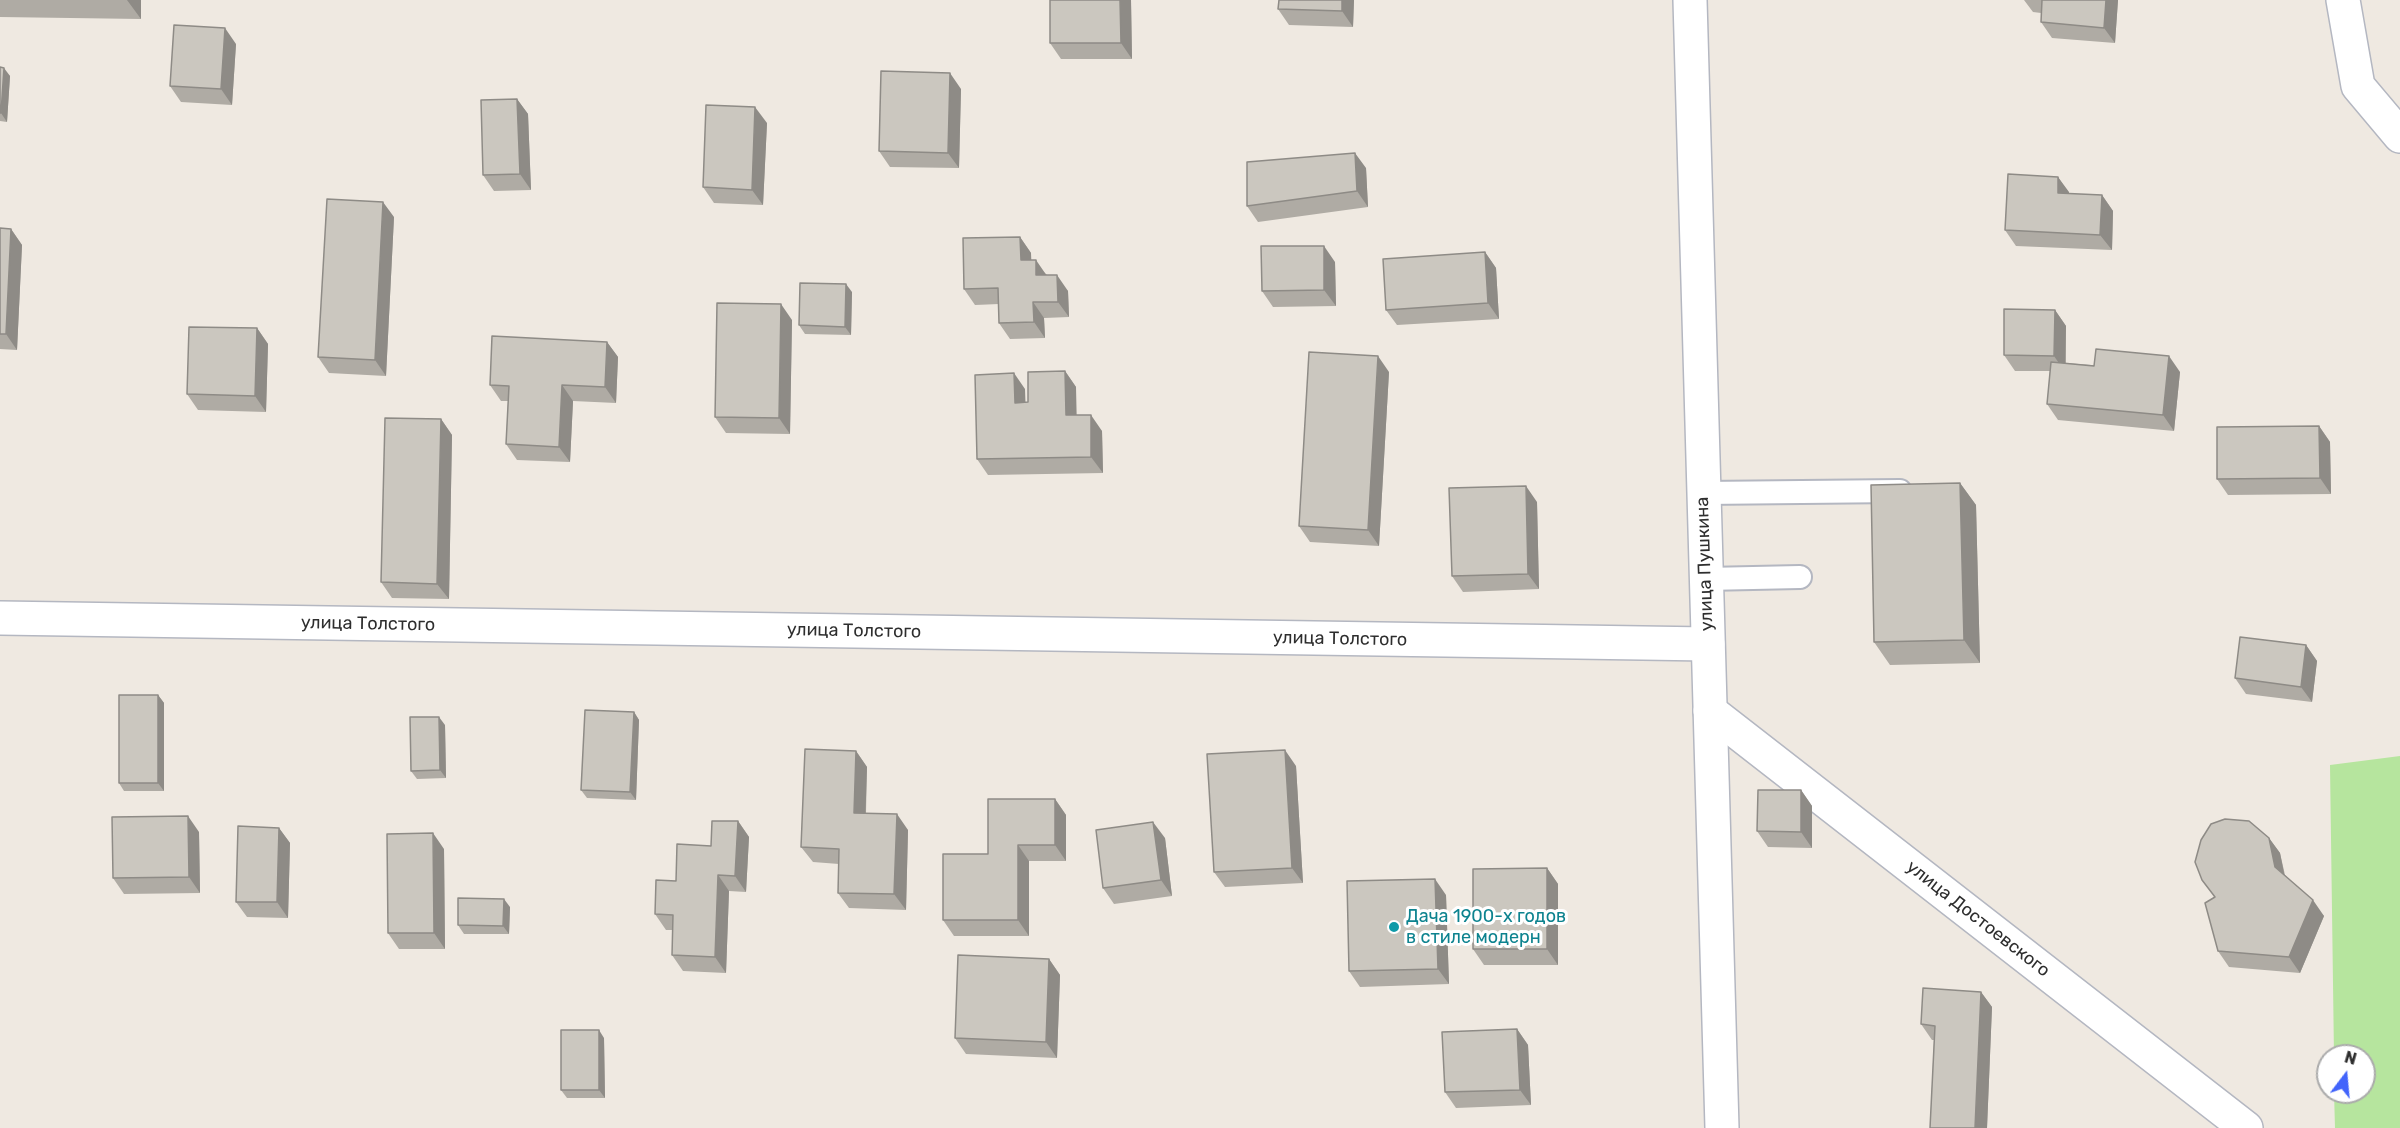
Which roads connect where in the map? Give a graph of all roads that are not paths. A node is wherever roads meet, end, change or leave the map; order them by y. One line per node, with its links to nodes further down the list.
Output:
1 (1690, 0): 5 (street, улица Пушкина)
2 (2343, 0): 3 (street)
3 (2400, 136)
4 (1926, 490): 5 (lane)
5 (1703, 493): 7 (street, улица Пушкина)
6 (1800, 577): 7 (lane)
7 (1706, 579): 9 (street, улица Пушкина)
8 (0, 618): 9 (street, улица Толстого)
9 (1708, 644): 10 (street, улица Пушкина)
10 (1710, 711): 11 (street, улица Пушкина); 12 (street, улица Достоевского)
11 (1722, 1128)
12 (2246, 1128)

